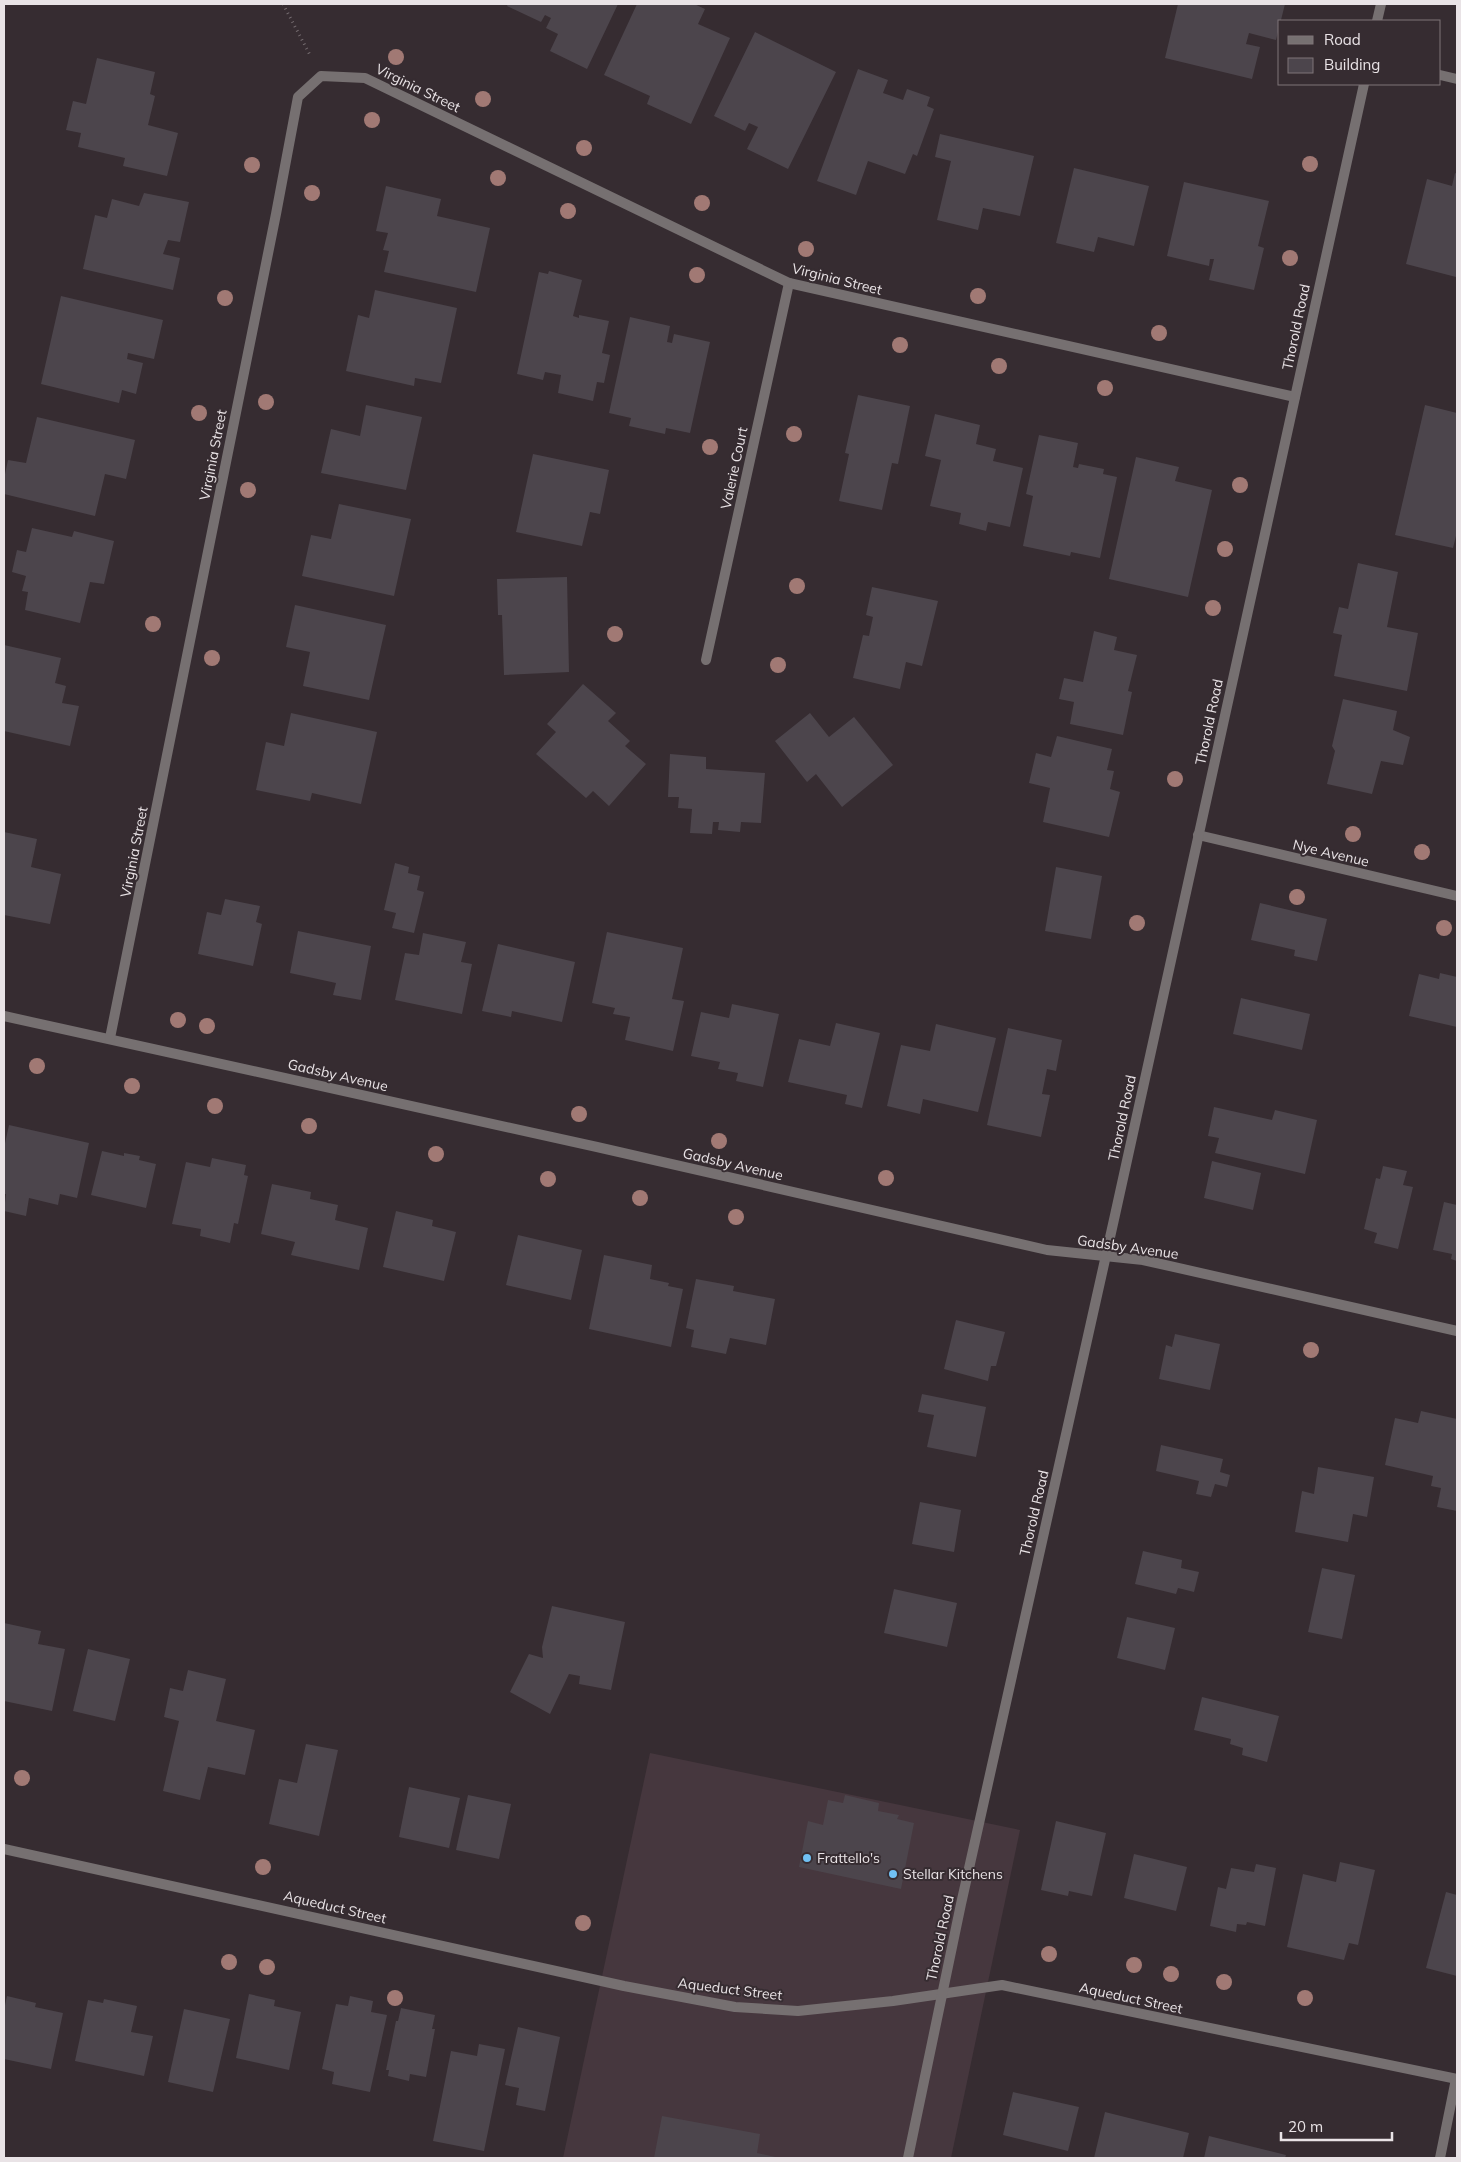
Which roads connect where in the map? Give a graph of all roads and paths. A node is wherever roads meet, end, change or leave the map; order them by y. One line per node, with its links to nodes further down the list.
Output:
1 (283, 4): 4 (path)
2 (1381, 4): 3 (street)
3 (1378, 20)
4 (321, 76): 8 (street, Virginia Street); 14 (street, Virginia Street)
5 (1441, 76): 6 (street)
6 (1457, 79)
7 (1364, 85): 9 (street, Thorold Road)
8 (789, 283): 9 (street, Virginia Street); 10 (street, Valerie Court)
9 (1295, 397): 11 (street, Thorold Road)
10 (706, 660)
11 (1198, 836): 12 (street, Nye Avenue); 15 (street, Thorold Road)
12 (1457, 896)
13 (4, 1016): 14 (street, Gadsby Avenue)
14 (110, 1038): 15 (street, Gadsby Avenue)
15 (1106, 1256): 16 (street, Gadsby Avenue); 18 (street, Thorold Road)
16 (1457, 1331)
17 (4, 1849): 18 (street, Aqueduct Street)
18 (943, 1994): 19 (street, Aqueduct Street); 20 (street, Thorold Road)
19 (1456, 2079): 21 (street)
20 (908, 2158)
21 (1440, 2158)

